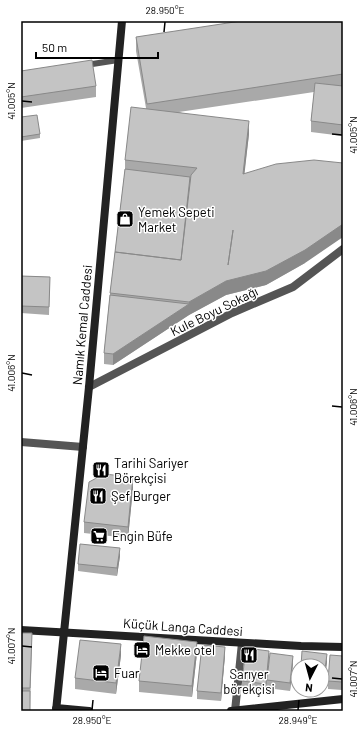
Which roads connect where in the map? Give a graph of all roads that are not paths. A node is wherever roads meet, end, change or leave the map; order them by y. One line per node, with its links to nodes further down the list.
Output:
1 (122, 21): 2 (main road, Namık Kemal Caddesi)
2 (118, 60): 3 (lane); 5 (main road, Namık Kemal Caddesi)
3 (76, 66)
4 (343, 248): 5 (street, Kule Boyu Sokağı)
5 (89, 387): 7 (main road, Namık Kemal Caddesi)
6 (21, 442): 7 (street)
7 (83, 446): 9 (main road, Namık Kemal Caddesi)
8 (21, 630): 9 (main road, Küçük Langa Caddesi)
9 (64, 631): 10 (main road, Küçük Langa Caddesi); 13 (main road, Namık Kemal Caddesi)
10 (242, 643): 11 (main road, Küçük Langa Caddesi); 16 (street)
11 (343, 647)
12 (343, 699): 16 (main road)
13 (56, 710): 14 (main road)
14 (89, 711)
15 (231, 711): 16 (main road)
16 (235, 711)

